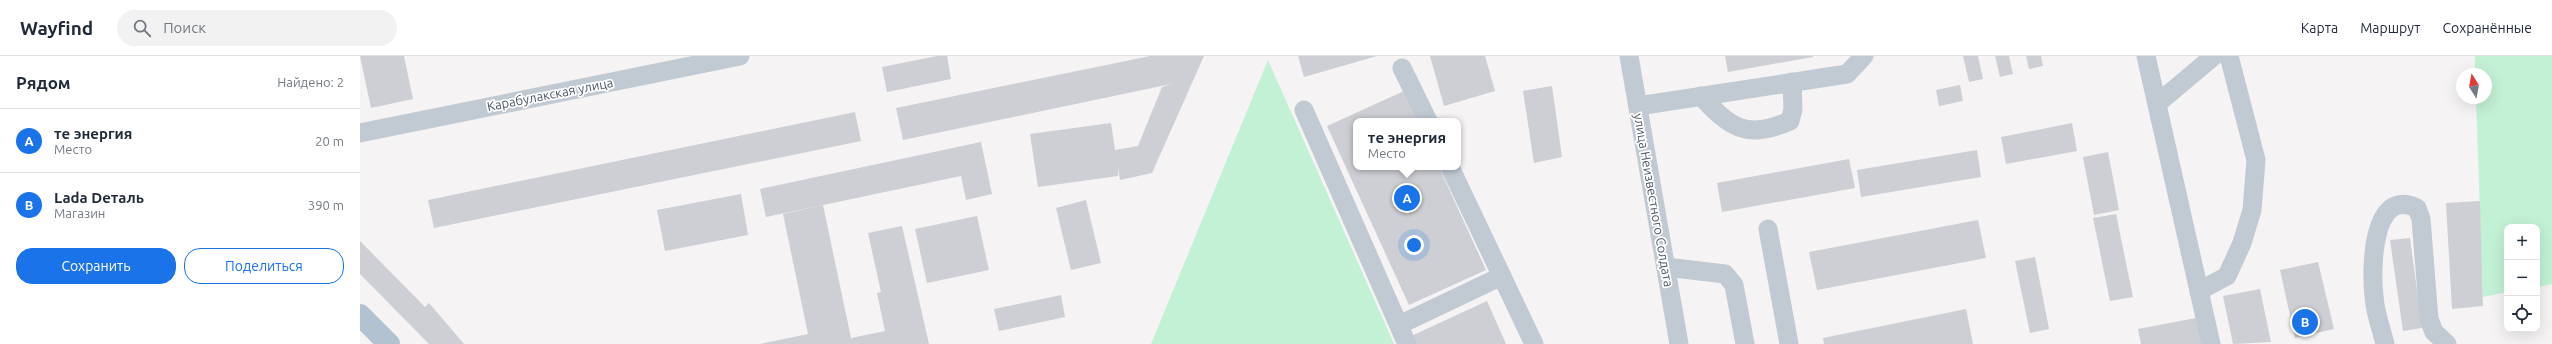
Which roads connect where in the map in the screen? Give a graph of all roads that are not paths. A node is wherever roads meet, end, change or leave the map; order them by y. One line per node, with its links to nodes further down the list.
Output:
1 (740, 56): 14 (street, Карабулакская улица)
2 (1629, 56): 11 (street, улица Неизвестного Солдата)
3 (1864, 56): 8 (street)
4 (2146, 56): 10 (street)
5 (2214, 56): 10 (street)
6 (2229, 56): 19 (street)
7 (1402, 68): 13 (street)
8 (1792, 82): 9 (street); 9 (street)
9 (1701, 96): 11 (street)
10 (2158, 103): 19 (street)
11 (1638, 106): 17 (street, улица Неизвестного Солдата)
12 (1304, 110): 21 (street)
13 (1427, 118)
14 (360, 133)
15 (1451, 170): 18 (street)
16 (1768, 228): 27 (street)
17 (1666, 267): 25 (street, улица Неизвестного Солдата); 26 (street)
18 (1502, 276): 21 (street); 24 (street)
19 (2199, 291): 28 (street)
20 (360, 315): 22 (main road)
21 (1399, 325): 23 (street)
22 (389, 344)
23 (1407, 344)
24 (1534, 344)
25 (1679, 344)
26 (1745, 344)
27 (1789, 344)
28 (2211, 344)
29 (2385, 344): 30 (street)
30 (2447, 344)

